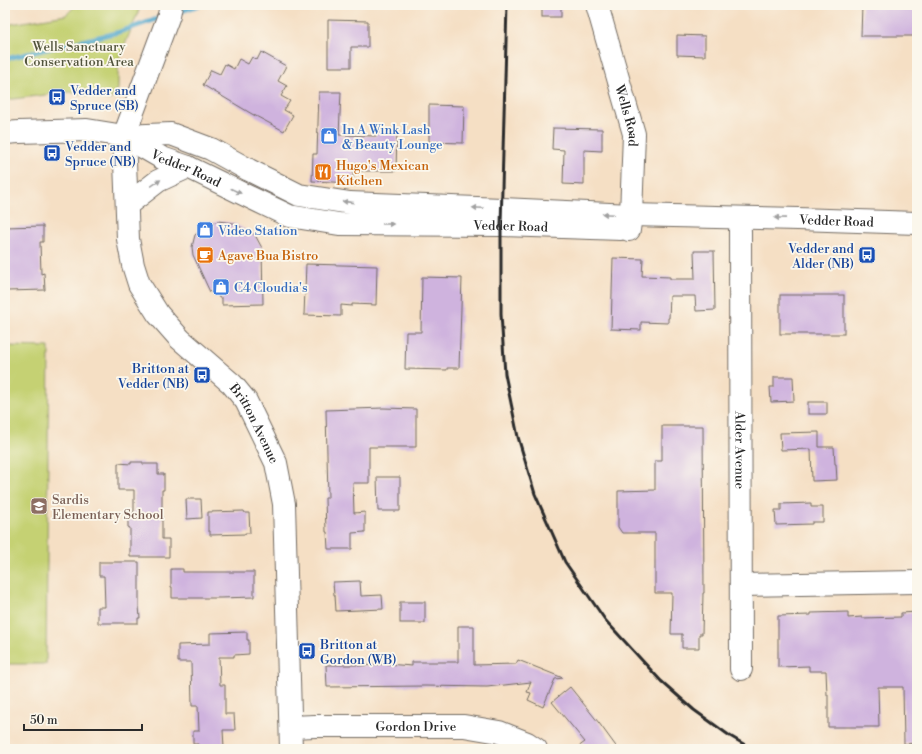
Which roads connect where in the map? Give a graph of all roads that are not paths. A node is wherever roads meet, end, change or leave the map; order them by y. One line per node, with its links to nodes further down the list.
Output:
1 (171, 5): 4 (street)
2 (597, 5): 7 (street, Wells Road)
3 (5, 133): 4 (street, Vedder Road)
4 (124, 136): 5 (street, Vedder Road); 6 (street, Britton Avenue); 7 (street, Vedder Road, one-way to 4)
5 (188, 167): 6 (street, one-way to 5); 7 (street, Vedder Road, one-way to 7)
6 (127, 205): 14 (street, Britton Avenue)
7 (630, 222): 8 (street, Vedder Road, one-way to 7); 9 (street, Vedder Road)
8 (917, 223)
9 (740, 231): 10 (street, Vedder Road); 12 (street, Alder Avenue)
10 (917, 238)
11 (917, 582): 12 (street)
12 (741, 585): 13 (street, Alder Avenue)
13 (741, 669)
14 (291, 727): 15 (street, Britton Avenue); 16 (street, Gordon Drive)
15 (291, 749)
16 (536, 749)

